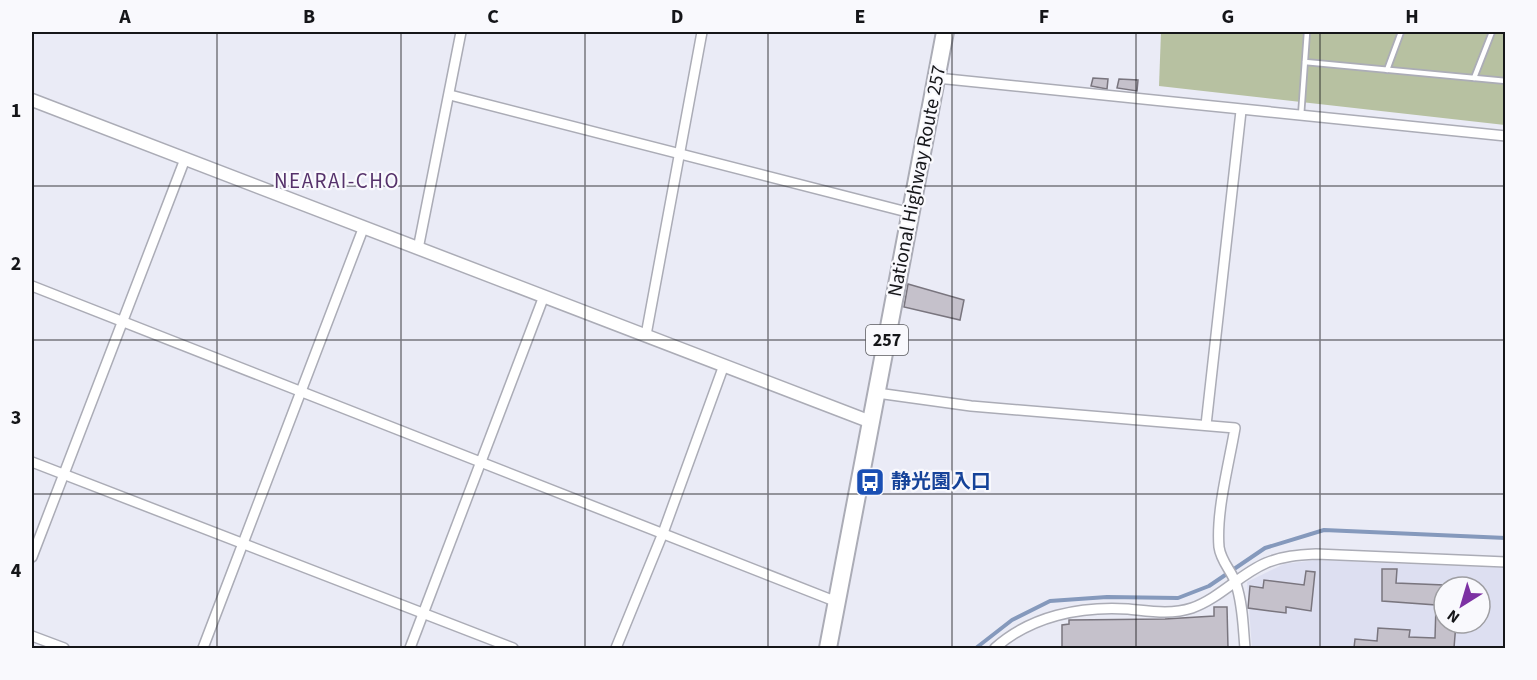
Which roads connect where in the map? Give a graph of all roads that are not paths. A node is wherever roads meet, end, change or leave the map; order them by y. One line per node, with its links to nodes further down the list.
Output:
1 (461, 32): 12 (street)
2 (702, 32): 17 (street)
3 (945, 32): 9 (highway, National Highway Route 257 / 257)
4 (1307, 32): 7 (lane)
5 (1401, 32): 8 (lane)
6 (1492, 32): 10 (lane)
7 (1305, 62): 8 (lane); 15 (lane)
8 (1387, 70): 10 (lane)
9 (937, 78): 14 (street); 19 (highway, National Highway Route 257 / 257)
10 (1474, 78): 11 (lane)
11 (1506, 81)
12 (450, 95): 17 (street); 21 (street)
13 (32, 100): 18 (street)
14 (1241, 111): 15 (street); 30 (street)
15 (1300, 117): 16 (street)
16 (1506, 136)
17 (680, 153): 19 (street); 25 (street)
18 (185, 159): 20 (street); 24 (street)
19 (911, 213): 28 (highway, National Highway Route 257 / 257)
20 (363, 229): 21 (street); 27 (street)
21 (418, 249): 23 (street)
22 (32, 286): 24 (street)
23 (544, 296): 25 (street); 31 (street)
24 (123, 322): 27 (street); 33 (street)
25 (646, 335): 26 (street)
26 (724, 365): 29 (street); 34 (street)
27 (301, 391): 31 (street); 35 (street)
28 (877, 393): 29 (highway, National Highway Route 257 / 257); 30 (street)
29 (871, 422): 39 (highway, National Highway Route 257 / 257)
30 (1206, 425): 38 (street)
31 (479, 461): 34 (street); 40 (street)
32 (32, 462): 33 (street)
33 (63, 474): 35 (street); 36 (street)
34 (663, 534): 39 (street); 46 (street)
35 (244, 545): 40 (street); 43 (street)
36 (32, 557)
37 (1506, 562): 38 (street)
38 (1235, 580): 48 (street); 49 (street)
39 (837, 602): 47 (highway, National Highway Route 257 / 257)
40 (423, 614): 44 (street); 45 (street)
41 (32, 636): 42 (street)
42 (64, 648)
43 (203, 648)
44 (410, 648)
45 (513, 648)
46 (616, 648)
47 (828, 648)
48 (995, 648)
49 (1245, 648)

